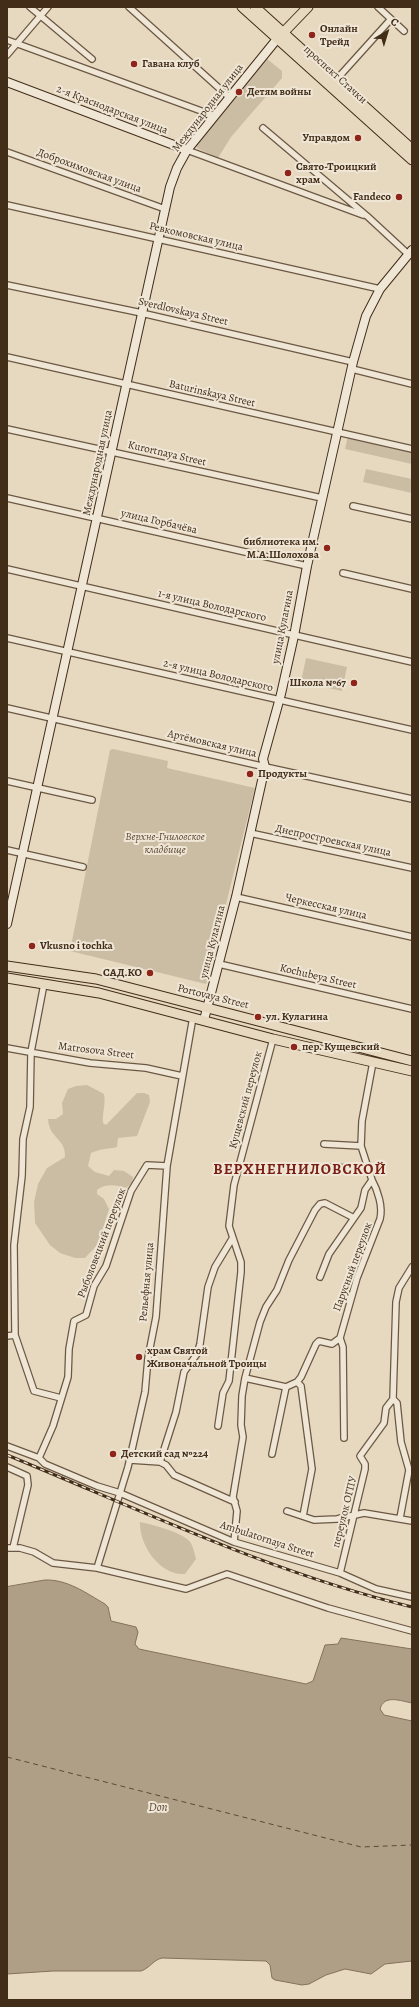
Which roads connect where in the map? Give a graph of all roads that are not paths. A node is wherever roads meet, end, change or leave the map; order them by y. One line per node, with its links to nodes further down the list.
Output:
1 (30, 7): 8 (street)
2 (48, 7): 8 (street)
3 (130, 7): 18 (street)
4 (242, 7): 11 (main road, проспект Стачки)
5 (255, 7): 11 (main road, проспект Стачки)
6 (308, 7): 11 (main road)
7 (378, 7): 9 (street)
8 (40, 16): 13 (street); 15 (street)
9 (391, 19): 10 (street); 16 (street)
10 (404, 31)
11 (280, 36): 16 (main road, проспект Стачки); 18 (street, Международная улица); 24 (main road, проспект Стачки)
12 (7, 40): 13 (street)
13 (17, 44): 14 (street); 19 (street)
14 (7, 55)
15 (92, 59)
16 (336, 80): 21 (main road, проспект Стачки)
17 (7, 82): 22 (street, 2-я Краснодарская улица)
18 (230, 98): 19 (street, Международная улица)
19 (215, 116): 22 (street, Международная улица)
20 (263, 128): 27 (street)
21 (412, 149)
22 (187, 150): 26 (street, Международная улица); 27 (street, 2-я Краснодарская улица)
23 (7, 152): 26 (street, Доброхимовская улица)
24 (412, 160)
25 (7, 205): 28 (street, Ревкомовская улица)
26 (165, 209): 28 (street, Международная улица)
27 (367, 216): 29 (street)
28 (158, 238): 31 (street, Ревкомовская улица); 32 (street, Международная улица)
29 (410, 252): 31 (street, улица Кулагина)
30 (7, 285): 32 (street, Sverdlovskaya Street)
31 (380, 289): 34 (street, улица Кулагина)
32 (142, 313): 34 (street, Sverdlovskaya Street); 36 (street, Международная улица)
33 (7, 357): 36 (street, Baturinskaya Street)
34 (353, 365): 35 (street, Sverdlovskaya Street); 38 (street, улица Кулагина)
35 (412, 384)
36 (126, 385): 38 (street, Baturinskaya Street); 40 (street, Международная улица)
37 (7, 429): 40 (street, Kurortnaya Street)
38 (337, 432): 39 (street, Baturinskaya Street); 42 (street, улица Кулагина)
39 (412, 449)
40 (111, 451): 42 (street, Kurortnaya Street); 44 (street, Международная улица)
41 (7, 498): 44 (street, улица Горбачёва)
42 (322, 498): 46 (street, улица Кулагина)
43 (353, 506): 45 (street)
44 (97, 518): 46 (street, улица Горбачёва); 49 (street, Международная улица)
45 (412, 519)
46 (307, 566): 51 (street, улица Кулагина)
47 (7, 569): 49 (street, 1-я улица Володарского)
48 (343, 573): 50 (street)
49 (81, 586): 51 (street, 1-я улица Володарского); 53 (street, Международная улица)
50 (412, 589)
51 (294, 636): 54 (street, 1-я улица Володарского); 55 (street, улица Кулагина)
52 (7, 638): 53 (street, 2-я улица Володарского)
53 (67, 651): 55 (street, 2-я улица Володарского); 57 (street, Международная улица)
54 (412, 662)
55 (280, 700): 58 (street, 2-я улица Володарского); 59 (street, улица Кулагина)
56 (7, 708): 57 (street, Артёмовская улица)
57 (52, 718): 59 (street, Артёмовская улица); 61 (street, Международная улица)
58 (412, 730)
59 (265, 767): 62 (street, Артёмовская улица); 64 (street, улица Кулагина)
60 (7, 781): 61 (street)
61 (37, 788): 63 (street); 66 (street, Международная улица)
62 (412, 799)
63 (92, 800)
64 (250, 833): 68 (street, Днепростроевская улица); 69 (street, улица Кулагина)
65 (7, 850): 66 (street)
66 (22, 854): 67 (street); 70 (street, Международная улица)
67 (83, 867)
68 (412, 868)
69 (236, 897): 71 (street, Черкесская улица); 72 (street, улица Кулагина)
70 (8, 919)
71 (412, 937)
72 (219, 964): 78 (street, улица Кулагина); 79 (street, Kochubeya Street)
73 (7, 966): 76 (main road, Portovaya Street)
74 (7, 978): 75 (main road)
75 (44, 984): 77 (main road); 84 (street)
76 (115, 984): 77 (main road); 78 (main road, Portovaya Street)
77 (114, 997): 80 (main road)
78 (208, 1008): 81 (street, улица Кулагина); 85 (main road, Portovaya Street)
79 (412, 1009)
80 (193, 1018): 81 (main road); 88 (street, Рельефная улица)
81 (204, 1020): 82 (main road)
82 (273, 1039): 86 (main road); 96 (street, Кущевский переулок)
83 (7, 1048): 84 (street, Matrosova Street)
84 (31, 1052): 88 (street, Matrosova Street); 99 (street)
85 (412, 1061)
86 (373, 1062): 87 (main road); 90 (street, Парусный переулок)
87 (412, 1071)
88 (182, 1076): 91 (street, Рельефная улица)
89 (324, 1144): 90 (street)
90 (361, 1146): 93 (street, Парусный переулок)
91 (167, 1166): 105 (street, Рыболовецкий переулок); 112 (street, Рельефная улица)
92 (329, 1167): 93 (street)
93 (369, 1169): 94 (street, Парусный переулок)
94 (372, 1180): 95 (street, Парусный переулок); 101 (street, Парусный переулок)
95 (354, 1218): 98 (street, Парусный переулок); 102 (street)
96 (232, 1239): 107 (street, Кущевский переулок); 113 (street)
97 (412, 1267): 106 (street)
98 (320, 1277)
99 (15, 1335): 100 (street); 105 (street)
100 (7, 1336)
101 (340, 1338): 103 (street); 108 (street, Парусный переулок)
102 (245, 1378): 104 (street); 116 (street)
103 (297, 1382): 104 (street); 118 (street)
104 (286, 1387): 110 (street)
105 (61, 1398): 111 (street, Рыболовецкий переулок)
106 (393, 1399): 119 (street, переулок ОГПУ); 120 (street)
107 (218, 1426)
108 (344, 1438)
109 (7, 1446): 111 (street, Ambulatornaya Street)
110 (272, 1454)
111 (39, 1458): 115 (street, Ambulatornaya Street)
112 (130, 1460): 113 (street); 115 (street, Рельефная улица)
113 (160, 1462): 116 (street)
114 (7, 1467): 123 (street)
115 (120, 1493): 122 (street, Ambulatornaya Street); 124 (street, Рельефная улица)
116 (234, 1502): 122 (street)
117 (287, 1511): 118 (street)
118 (303, 1516): 119 (street)
119 (354, 1516): 120 (street); 125 (street, переулок ОГПУ)
120 (400, 1518): 121 (street)
121 (412, 1521)
122 (234, 1542): 125 (street, Ambulatornaya Street)
123 (10, 1548): 124 (street)
124 (97, 1568): 127 (street)
125 (340, 1573): 126 (street, Ambulatornaya Street)
126 (412, 1597)
127 (412, 1631)

